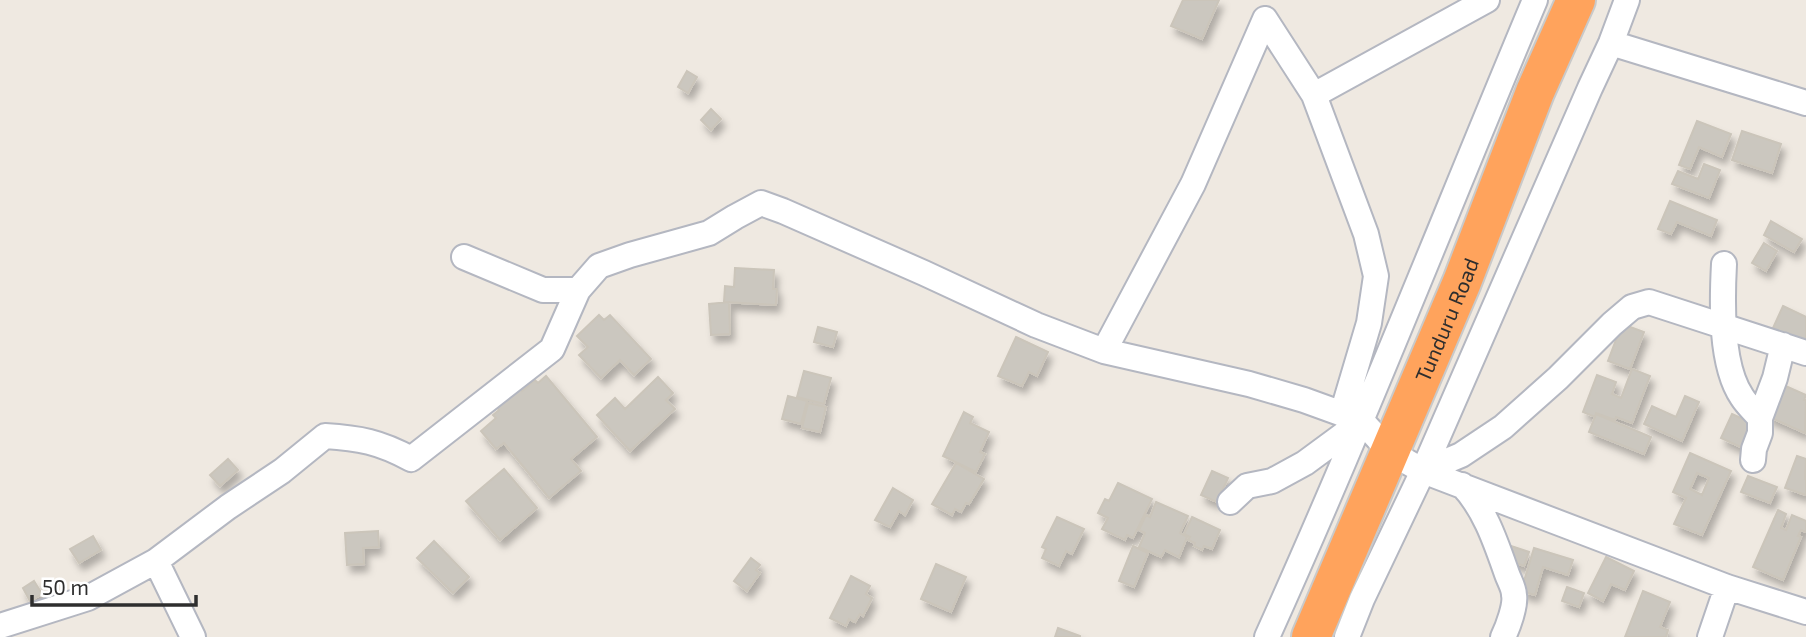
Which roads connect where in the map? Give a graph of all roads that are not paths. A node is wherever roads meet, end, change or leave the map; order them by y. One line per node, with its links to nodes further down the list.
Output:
1 (1487, 0): 6 (street)
2 (1535, 0): 15 (street)
3 (1576, 0): 17 (highway, Tunduru Road)
4 (1627, 0): 5 (street)
5 (1611, 44): 7 (street); 19 (street)
6 (1314, 95): 13 (street); 15 (street)
7 (1806, 103)
8 (464, 257): 10 (street)
9 (1724, 264): 11 (street)
10 (578, 290): 13 (street); 22 (street)
11 (1723, 326): 12 (street); 16 (street); 19 (street)
12 (1783, 345): 14 (street); 16 (street)
13 (1104, 351): 15 (street)
14 (1806, 353)
15 (1352, 417): 17 (street); 21 (street); 27 (street)
16 (1760, 418): 18 (street)
17 (1390, 452): 19 (street); 28 (highway, Tunduru Road)
18 (1753, 460)
19 (1423, 471): 20 (street); 29 (street)
20 (1462, 485): 23 (street); 30 (street)
21 (1230, 502)
22 (156, 561): 25 (street); 26 (street)
23 (1727, 587): 24 (street); 31 (street)
24 (1806, 612)
25 (0, 626)
26 (193, 637)
27 (1267, 637)
28 (1311, 637)
29 (1347, 637)
30 (1503, 637)
31 (1710, 637)

